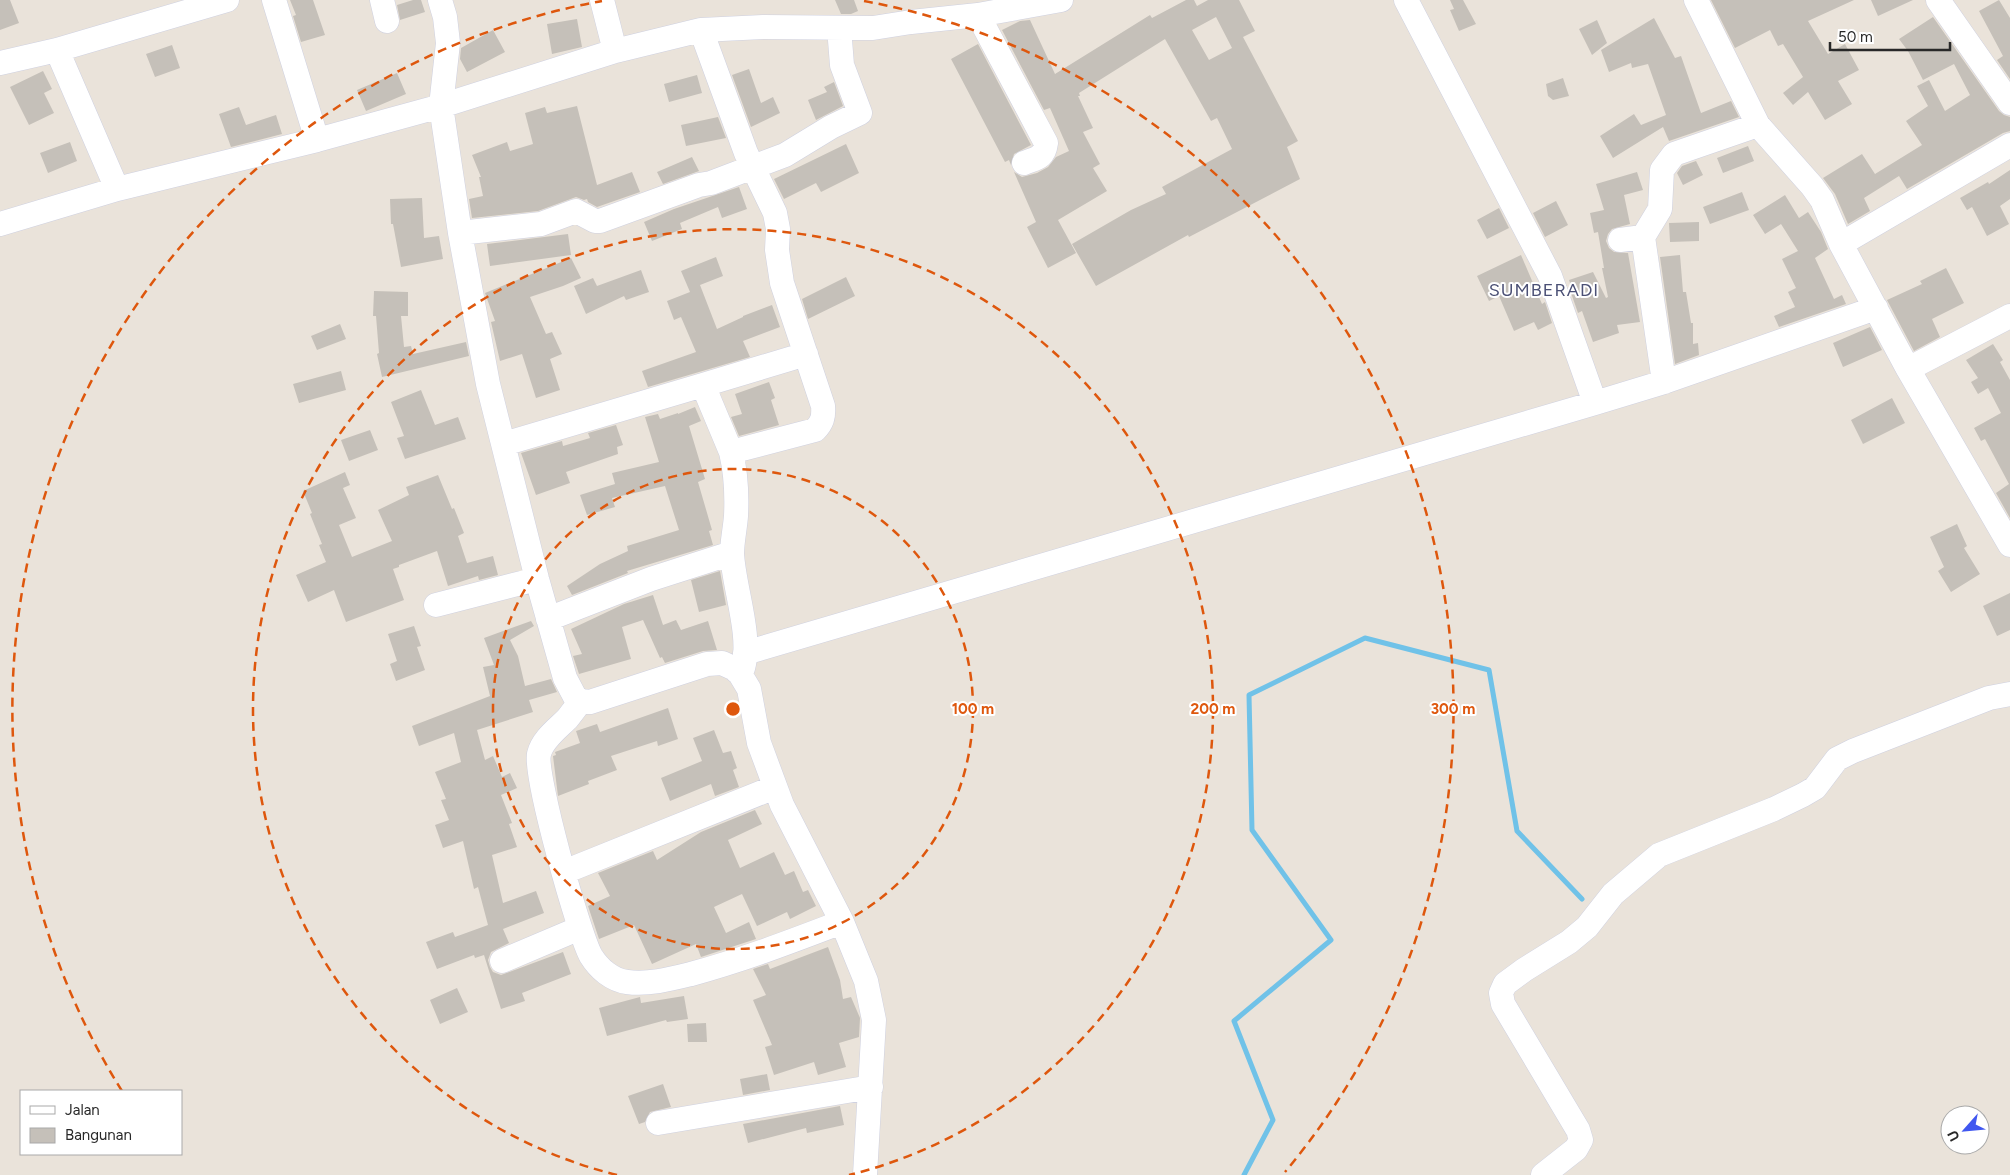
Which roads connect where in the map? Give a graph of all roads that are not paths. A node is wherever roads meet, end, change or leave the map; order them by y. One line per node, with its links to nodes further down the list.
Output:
1 (227, 0): 12 (street)
2 (274, 0): 18 (street)
3 (440, 0): 16 (street)
4 (602, 0): 13 (street)
5 (1061, 0): 9 (street)
6 (1406, 0): 34 (street)
7 (1696, 0): 17 (street)
8 (1938, 0): 15 (street)
9 (978, 15): 10 (street); 20 (street)
10 (842, 28): 11 (street); 21 (street)
11 (701, 30): 13 (street); 21 (street)
12 (57, 50): 14 (street); 22 (street)
13 (615, 51): 16 (street)
14 (0, 63)
15 (2010, 103)
16 (441, 106): 18 (street); 24 (street)
17 (1758, 125): 25 (street); 27 (street)
18 (318, 140): 22 (street)
19 (2010, 145): 27 (street)
20 (1024, 163)
21 (754, 168): 24 (street); 30 (street)
22 (117, 189): 23 (street)
23 (0, 224)
24 (460, 233): 35 (street)
25 (1643, 237): 26 (street); 32 (street)
26 (1620, 240)
27 (1841, 244): 28 (street)
28 (1876, 308): 31 (street); 32 (street)
29 (2010, 316): 31 (street)
30 (806, 354): 33 (street); 36 (street)
31 (1908, 369): 37 (street)
32 (1664, 382): 34 (street)
33 (702, 385): 35 (street); 36 (street)
34 (1595, 403): 42 (street)
35 (504, 444): 39 (street)
36 (731, 452): 38 (street)
37 (2010, 545)
38 (732, 553): 41 (street); 42 (street)
39 (537, 578): 40 (street); 41 (street)
40 (436, 605)
41 (548, 619): 44 (street)
42 (743, 663): 44 (street); 45 (street)
43 (2010, 694): 53 (street)
44 (581, 701): 46 (street)
45 (775, 787): 46 (street); 47 (street)
46 (564, 872): 48 (street)
47 (842, 922): 48 (street); 50 (street)
48 (580, 928): 49 (street)
49 (502, 962)
50 (871, 1087): 51 (street); 52 (street)
51 (658, 1123)
52 (865, 1175)
53 (1543, 1175)

